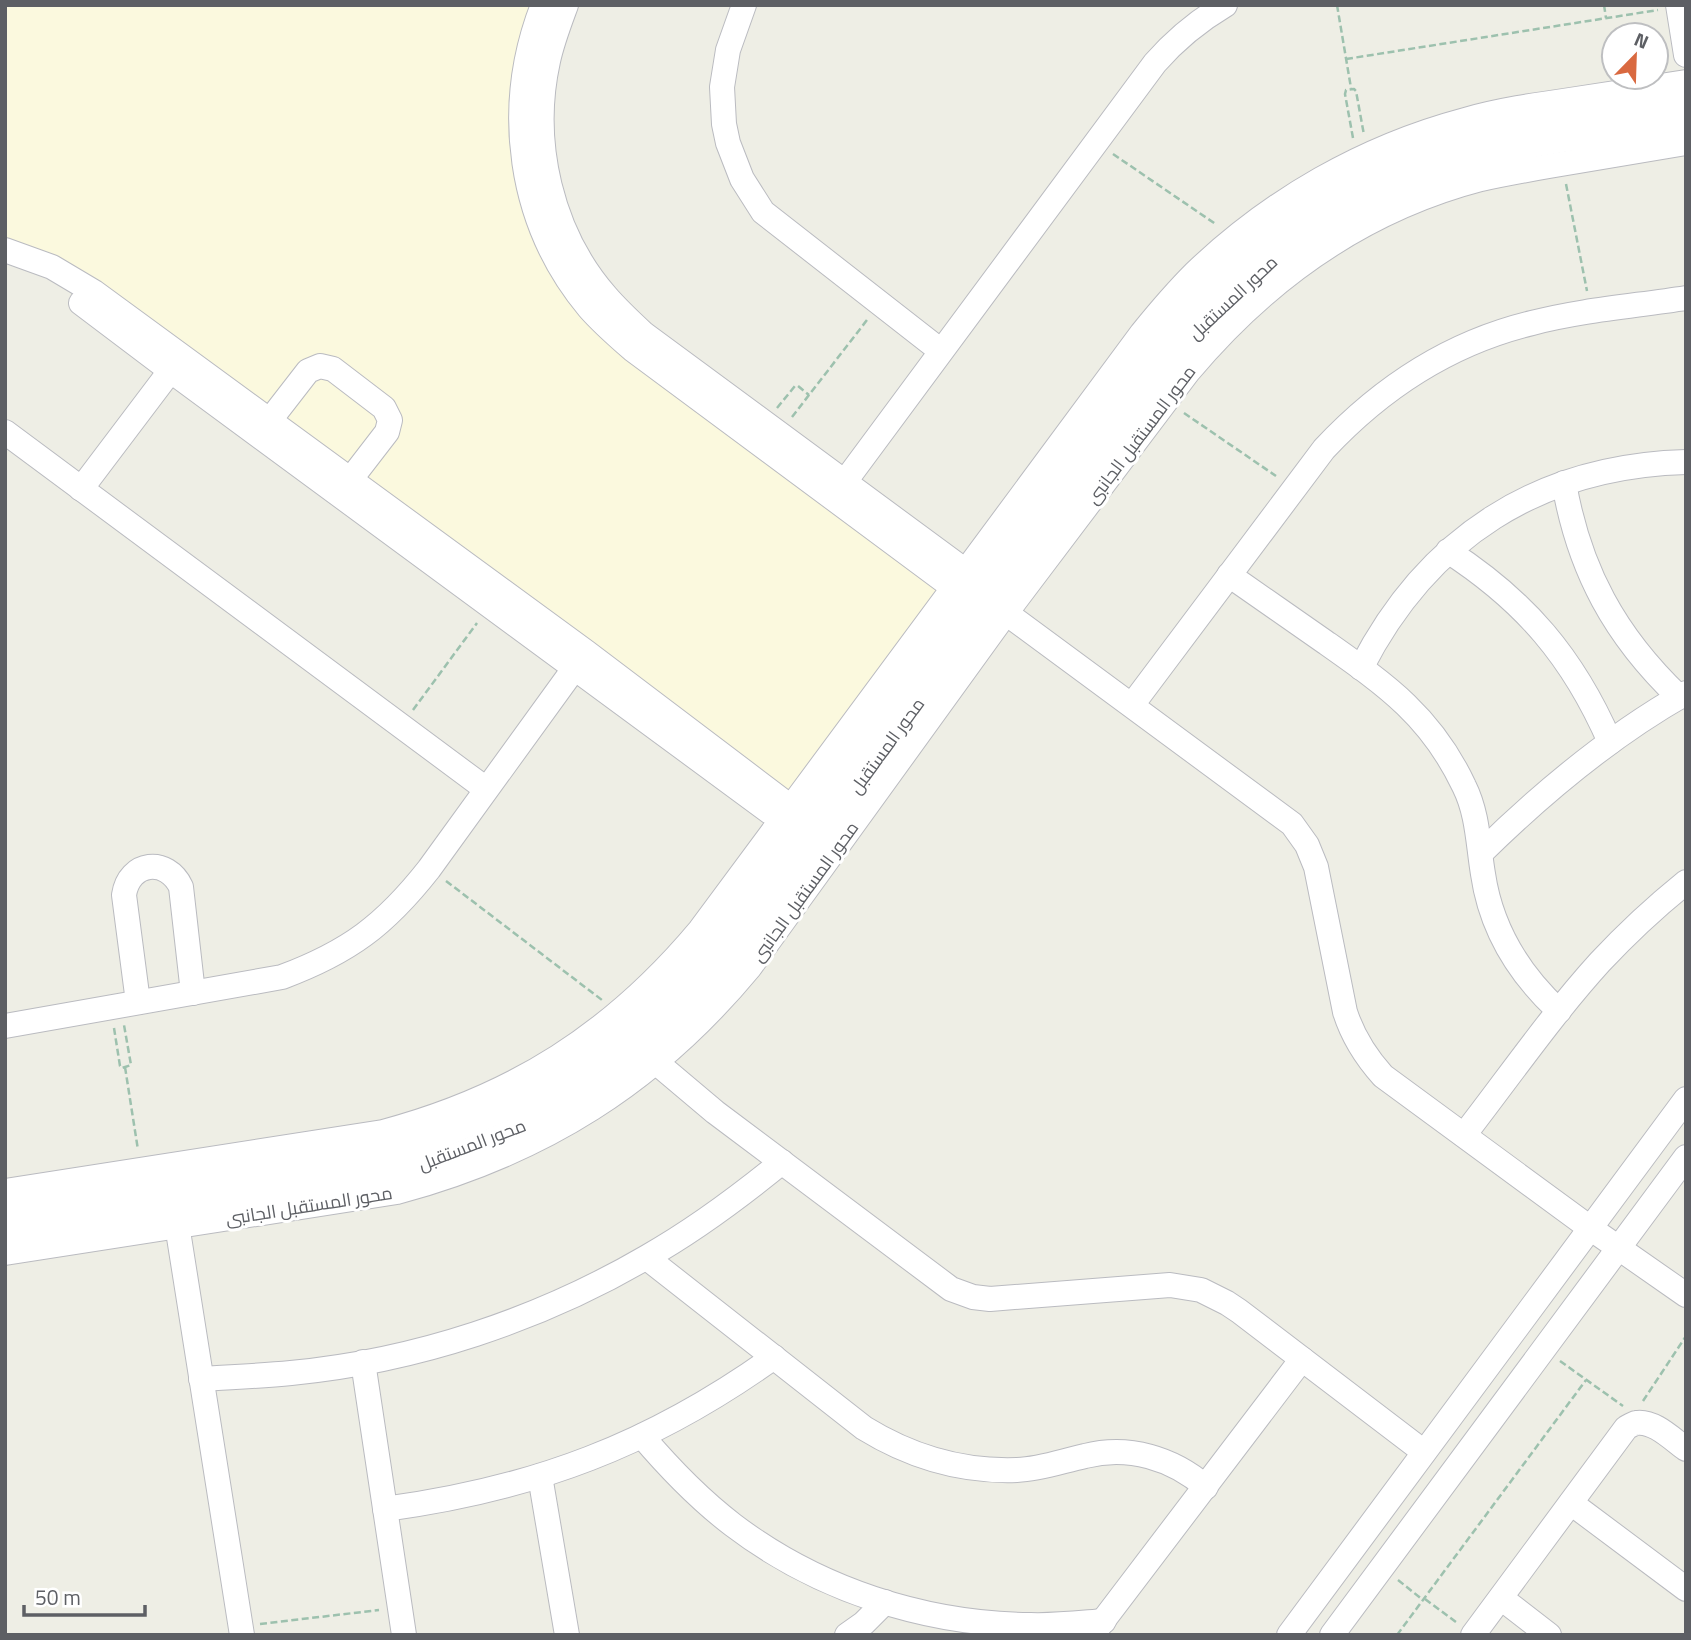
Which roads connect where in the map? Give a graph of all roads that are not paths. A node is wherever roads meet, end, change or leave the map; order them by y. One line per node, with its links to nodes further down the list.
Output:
1 (543, 5): 22 (street)
2 (566, 5): 22 (street)
3 (744, 5): 14 (street)
4 (1225, 5): 14 (street)
5 (1678, 6): 6 (street)
6 (1686, 55)
7 (1686, 82): 25 (street, محور المستقبل الجانبى)
8 (1686, 101): 25 (street, محور المستقبل)
9 (1686, 122): 25 (street, محور المستقبل)
10 (1686, 143): 25 (street, محور المستقبل الجانبى)
11 (5, 250): 15 (street)
12 (5, 267): 15 (street)
13 (1686, 298): 24 (street)
14 (942, 351): 22 (street)
15 (177, 364): 16 (street); 21 (street); 26 (street)
16 (270, 420): 19 (street); 19 (street)
17 (5, 432): 21 (street)
18 (1686, 462): 20 (street)
19 (350, 480): 26 (street)
20 (1564, 482): 23 (street); 28 (street)
21 (81, 489): 32 (street)
22 (838, 490): 25 (street)
23 (1448, 551): 27 (street); 30 (street)
24 (1229, 575): 27 (street); 29 (street)
25 (980, 594): 29 (street); 31 (street, محور المستقبل الجانبى); 33 (street, محور المستقبل)
26 (580, 660): 32 (street); 33 (street)
27 (1361, 668): 34 (street)
28 (1682, 695): 30 (street)
29 (1132, 705): 42 (street)
30 (1610, 742): 34 (street)
31 (871, 783): 33 (street, محور المستقبل); 40 (street, محور المستقبل الجانبى)
32 (486, 789): 36 (street)
33 (802, 826): 40 (street, محور المستقبل); 45 (street); 46 (street, محور المستقبل)
34 (1481, 853): 38 (street)
35 (1686, 882): 38 (street)
36 (193, 993): 37 (street); 37 (street)
37 (123, 1005): 39 (street)
38 (1559, 1011): 42 (street)
39 (5, 1026)
40 (649, 1056): 44 (street); 47 (street, محور المستقبل الجانبى)
41 (1686, 1099): 48 (street)
42 (1464, 1135): 48 (street)
43 (1686, 1157): 50 (street)
44 (782, 1162): 52 (street); 55 (street)
45 (5, 1191)
46 (5, 1211)
47 (176, 1217): 49 (street); 51 (street, محور المستقبل الجانبى); 57 (street)
48 (1590, 1228): 50 (street); 60 (street)
49 (5, 1234)
50 (1618, 1246): 53 (street); 75 (street)
51 (5, 1253)
52 (647, 1258): 54 (street); 56 (street)
53 (1686, 1295)
54 (774, 1357): 58 (street); 62 (street)
55 (1302, 1359): 60 (street); 62 (street)
56 (363, 1362): 57 (street); 64 (street)
57 (201, 1379): 68 (street)
58 (642, 1436): 61 (street); 67 (street)
59 (1686, 1450): 63 (street)
60 (1424, 1452): 74 (street)
61 (540, 1476): 64 (street); 72 (street)
62 (1206, 1487): 69 (street)
63 (1571, 1503): 65 (street); 66 (street)
64 (385, 1509): 71 (street)
65 (1686, 1589)
66 (1501, 1598): 70 (street); 76 (street)
67 (885, 1602): 69 (street); 73 (street)
68 (241, 1630)
69 (1097, 1631)
70 (1468, 1631)
71 (404, 1635)
72 (567, 1635)
73 (848, 1635)
74 (1289, 1635)
75 (1332, 1635)
76 (1549, 1635)

